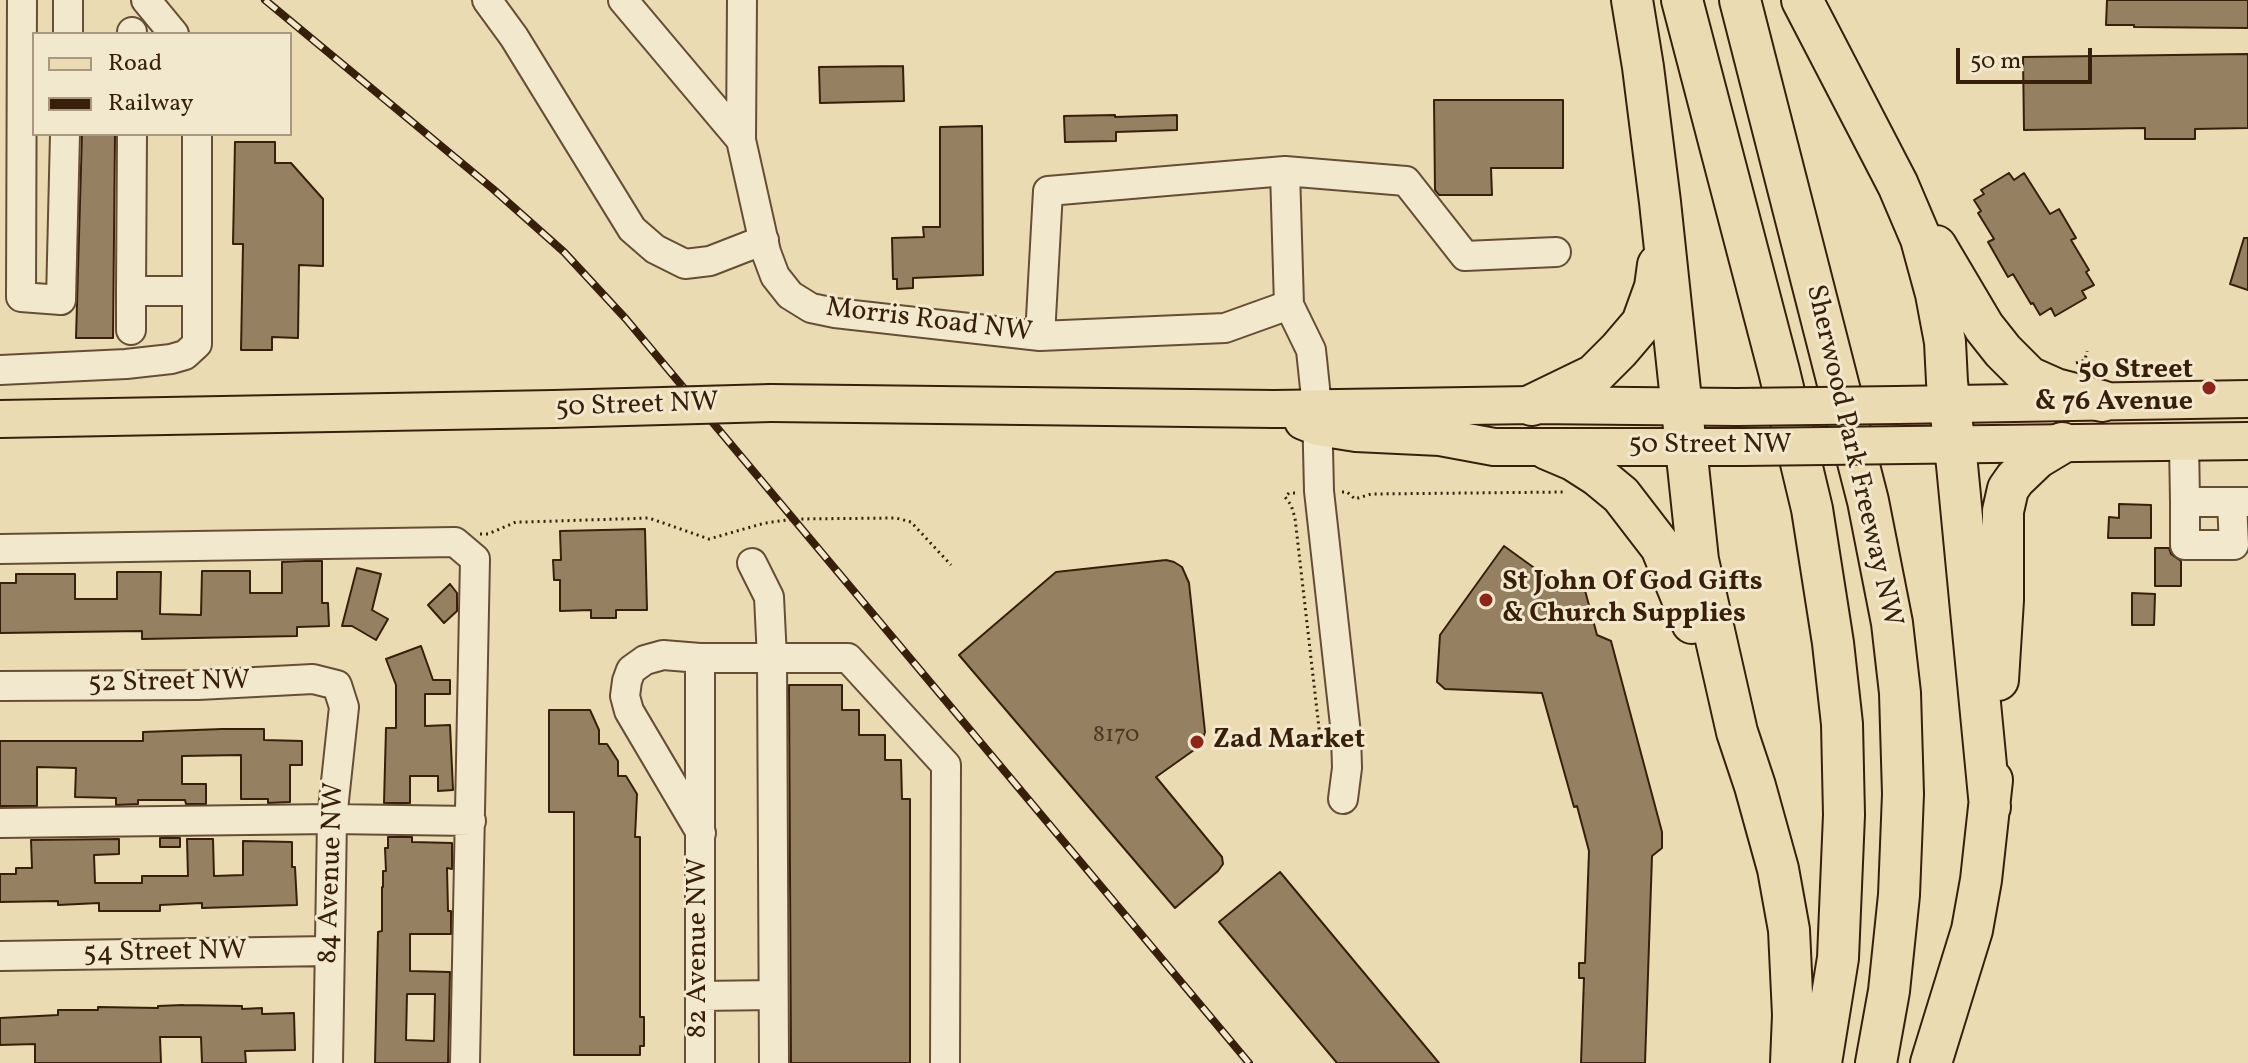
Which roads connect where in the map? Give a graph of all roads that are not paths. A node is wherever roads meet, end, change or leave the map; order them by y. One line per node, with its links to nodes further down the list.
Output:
1 (22, 0): 13 (street)
2 (68, 0): 11 (street)
3 (146, 0): 12 (street)
4 (487, 0): 20 (street)
5 (623, 0): 16 (street, Morris Road NW)
6 (742, 0): 16 (street)
7 (1632, 0): 19 (highway)
8 (1682, 0): 66 (highway, Sherwood Park Freeway NW)
9 (1740, 0): 67 (highway, Sherwood Park Freeway NW)
10 (1802, 0): 18 (highway)
11 (68, 32)
12 (172, 32)
13 (65, 136)
14 (132, 136): 22 (street)
15 (197, 136): 23 (street)
16 (741, 140): 20 (street, Morris Road NW)
17 (1285, 171): 21 (street); 24 (street); 26 (street)
18 (1898, 185): 29 (highway); 30 (highway)
19 (1663, 234): 31 (highway); 32 (highway)
20 (764, 240): 26 (street, Morris Road NW)
21 (1556, 252)
22 (131, 291): 23 (street); 25 (street)
23 (197, 291): 27 (street)
24 (1289, 305): 26 (street, Morris Road NW); 33 (street)
25 (131, 330)
26 (1040, 336)
27 (0, 370)
28 (2248, 399): 29 (main road, 50 Street NW)
29 (2102, 401): 30 (main road, 50 Street NW)
30 (1950, 403): 32 (main road, 50 Street NW, bridge); 37 (highway)
31 (1532, 405): 32 (main road, 50 Street NW); 33 (main road, 50 Street NW)
32 (1682, 406): 39 (highway)
33 (1318, 417): 34 (main road, 50 Street NW, bridge); 40 (main road, 50 Street NW); 50 (street)
34 (0, 419)
35 (2184, 442): 36 (main road, 50 Street NW); 38 (main road, 50 Street NW); 41 (street)
36 (2062, 443): 37 (main road, 50 Street NW); 51 (highway)
37 (1954, 444): 39 (main road, 50 Street NW, bridge); 51 (highway)
38 (2241, 444)
39 (1687, 447): 40 (main road, 50 Street NW); 49 (highway)
40 (1547, 449): 49 (highway)
41 (2185, 502): 42 (street); 42 (street)
42 (2240, 502)
43 (0, 549): 53 (street)
44 (752, 563): 46 (street)
45 (700, 658): 46 (street); 55 (street, 82 Avenue NW); 55 (street, 82 Avenue NW)
46 (772, 658): 58 (street); 64 (street)
47 (337, 685): 48 (street, 52 Street NW); 52 (street, 84 Avenue NW)
48 (0, 686)
49 (1727, 689): 65 (highway)
50 (1343, 799)
51 (1990, 807): 68 (highway)
52 (332, 819): 53 (street); 54 (street); 56 (street, 84 Avenue NW)
53 (471, 821): 61 (street)
54 (0, 823)
55 (701, 833): 59 (street, 82 Avenue NW)
56 (330, 951): 57 (street, 54 Street NW); 60 (street, 84 Avenue NW)
57 (0, 956)
58 (773, 995): 59 (street); 63 (street)
59 (700, 996): 62 (street, 82 Avenue NW)
60 (328, 1063)
61 (465, 1063)
62 (700, 1063)
63 (774, 1063)
64 (945, 1063)
65 (1791, 1063)
66 (1821, 1063)
67 (1876, 1063)
68 (1931, 1063)

